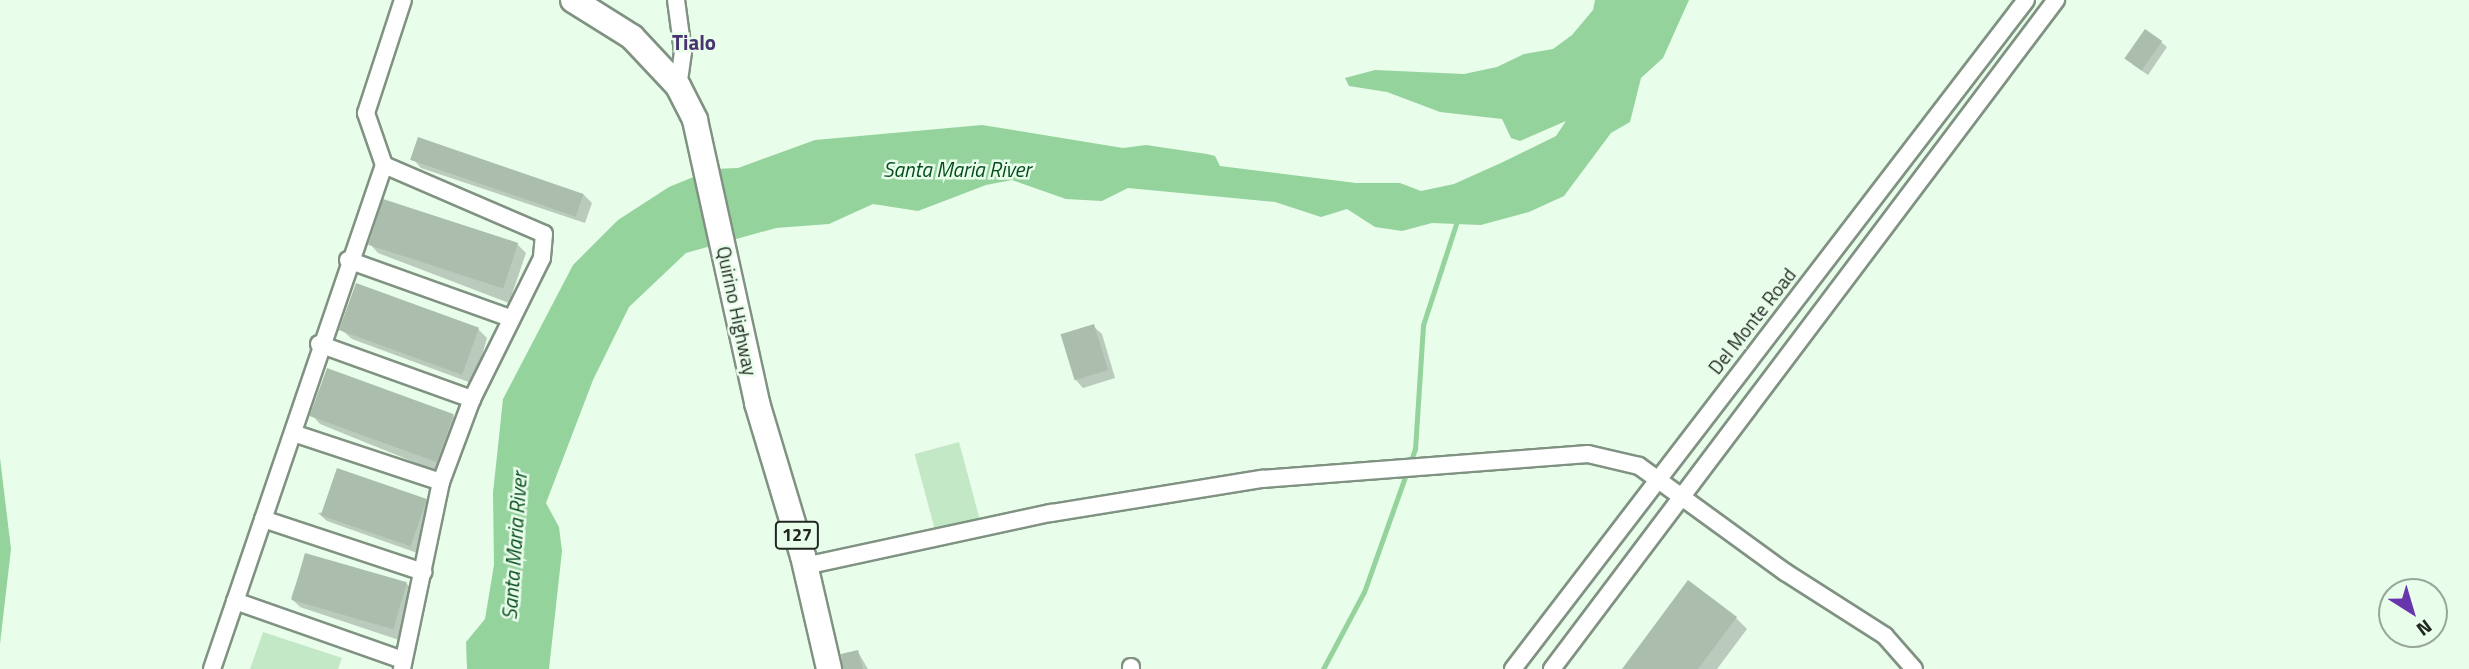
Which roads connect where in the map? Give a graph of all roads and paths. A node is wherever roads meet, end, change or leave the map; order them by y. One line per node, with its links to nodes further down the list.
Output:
1 (403, 0): 7 (street)
2 (573, 0): 6 (main road, Quirino Highway)
3 (676, 0): 6 (street)
4 (2026, 0): 8 (street, Del Monte Road)
5 (2056, 0): 9 (street)
6 (678, 86): 19 (main road, Quirino Highway / 127)
7 (384, 165): 10 (street); 11 (street)
8 (1895, 171): 9 (street); 15 (street, Del Monte Road)
9 (1916, 188): 17 (street)
10 (348, 260): 11 (street); 12 (street)
11 (510, 318): 13 (street)
12 (319, 344): 13 (street); 14 (street)
13 (472, 399): 16 (street)
14 (293, 433): 16 (street); 18 (street)
15 (1656, 478): 17 (street); 19 (street); 25 (street, Del Monte Road)
16 (441, 482): 20 (street)
17 (1680, 495): 26 (street); 27 (street)
18 (263, 519): 20 (street); 21 (street)
19 (805, 566): 24 (main road, Quirino Highway / 127)
20 (423, 572): 22 (street)
21 (235, 601): 22 (street); 23 (street)
22 (403, 665)
23 (212, 669)
24 (828, 669)
25 (1513, 669)
26 (1552, 669)
27 (1914, 669)

